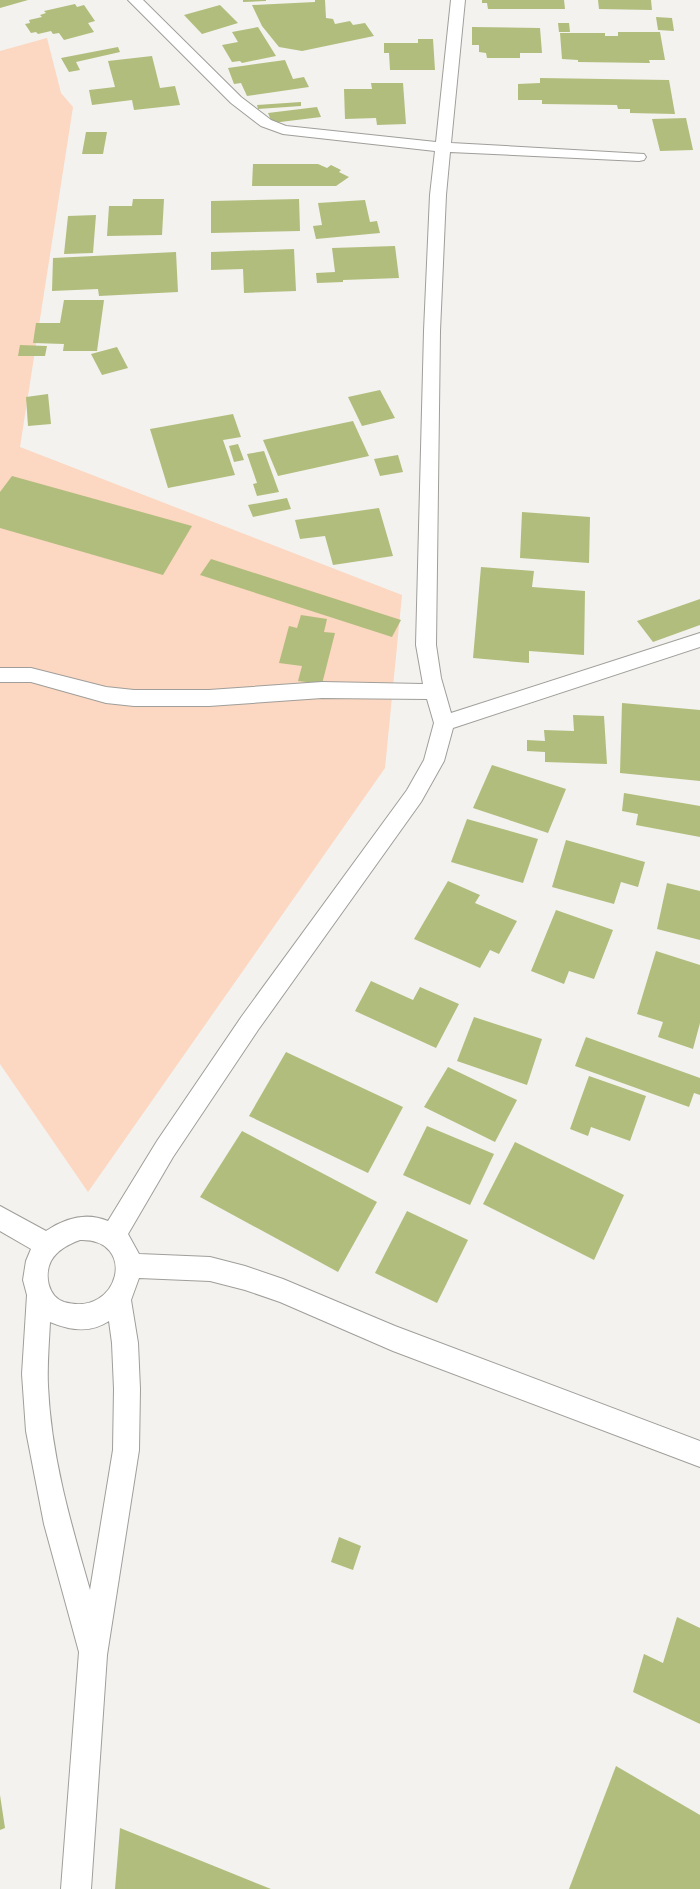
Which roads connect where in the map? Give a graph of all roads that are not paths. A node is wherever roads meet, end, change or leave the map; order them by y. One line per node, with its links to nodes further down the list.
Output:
1 (135, 0): 3 (street)
2 (458, 0): 3 (street)
3 (442, 147): 4 (street); 7 (street)
4 (639, 157)
5 (700, 640): 8 (street)
6 (0, 675): 7 (street)
7 (435, 692): 8 (street)
8 (444, 723): 10 (street)
9 (0, 1218): 11 (street)
10 (113, 1236): 11 (street); 12 (street)
11 (48, 1245): 13 (street)
12 (129, 1266): 14 (street); 15 (street)
13 (39, 1296): 14 (street); 16 (street)
14 (118, 1300): 16 (street)
15 (700, 1454)
16 (93, 1655): 17 (street)
17 (76, 1889)

